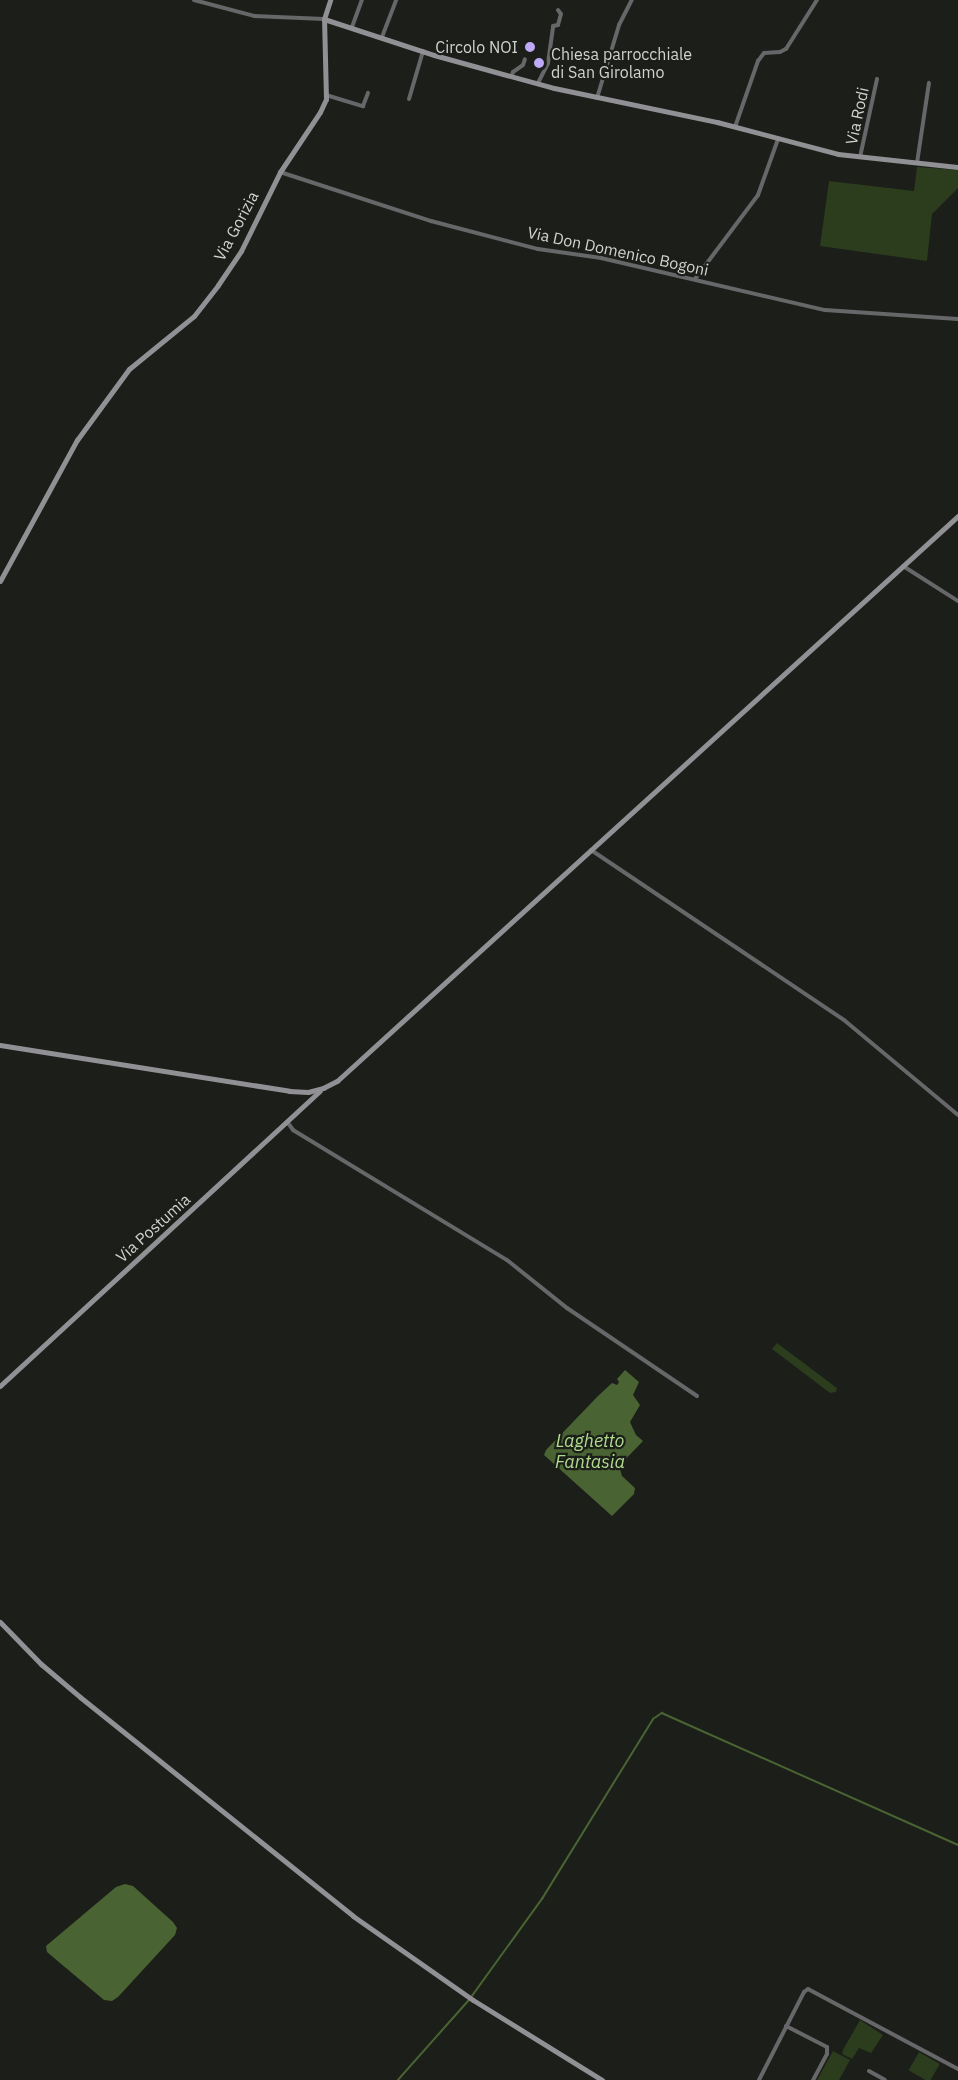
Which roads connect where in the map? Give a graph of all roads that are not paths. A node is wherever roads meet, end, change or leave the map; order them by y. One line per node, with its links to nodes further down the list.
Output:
1 (194, 0): 8 (street)
2 (330, 0): 8 (main road, Via Gorizia)
3 (362, 0): 9 (street)
4 (396, 0): 10 (street)
5 (632, 0): 19 (street)
6 (817, 0): 21 (street)
7 (558, 10): 16 (street)
8 (324, 19): 9 (main road); 18 (main road, Via Gorizia)
9 (352, 27): 10 (main road)
10 (382, 37): 11 (main road)
11 (423, 51): 13 (main road); 20 (street)
12 (525, 59): 13 (street)
13 (511, 77): 16 (main road)
14 (877, 79): 23 (street, Via Rodi)
15 (929, 83): 24 (street)
16 (537, 84): 19 (main road)
17 (368, 93): 18 (street)
18 (326, 95): 26 (main road, Via Gorizia)
19 (597, 98): 21 (main road)
20 (409, 99)
21 (735, 127): 22 (main road)
22 (778, 139): 23 (main road); 27 (street)
23 (860, 158): 24 (main road)
24 (917, 163): 25 (main road)
25 (958, 167)
26 (280, 172): 27 (street, Via Don Domenico Bogoni); 31 (main road, Via Gorizia)
27 (694, 280): 28 (street, Via Don Domenico Bogoni)
28 (958, 319)
29 (958, 516): 30 (main road, Via Postumia)
30 (903, 567): 32 (street); 33 (main road, Via Postumia)
31 (1, 580)
32 (958, 601)
33 (591, 850): 35 (main road, Via Postumia); 36 (street)
34 (0, 1045): 35 (main road)
35 (323, 1088): 37 (main road, Via Postumia)
36 (958, 1115)
37 (288, 1123): 38 (main road, Via Postumia); 39 (street)
38 (0, 1386)
39 (698, 1396)
40 (0, 1622): 44 (main road)
41 (786, 2026): 42 (street); 45 (street); 46 (street)
42 (958, 2069)
43 (869, 2071): 47 (street)
44 (602, 2080)
45 (759, 2080)
46 (813, 2080)
47 (885, 2080)

